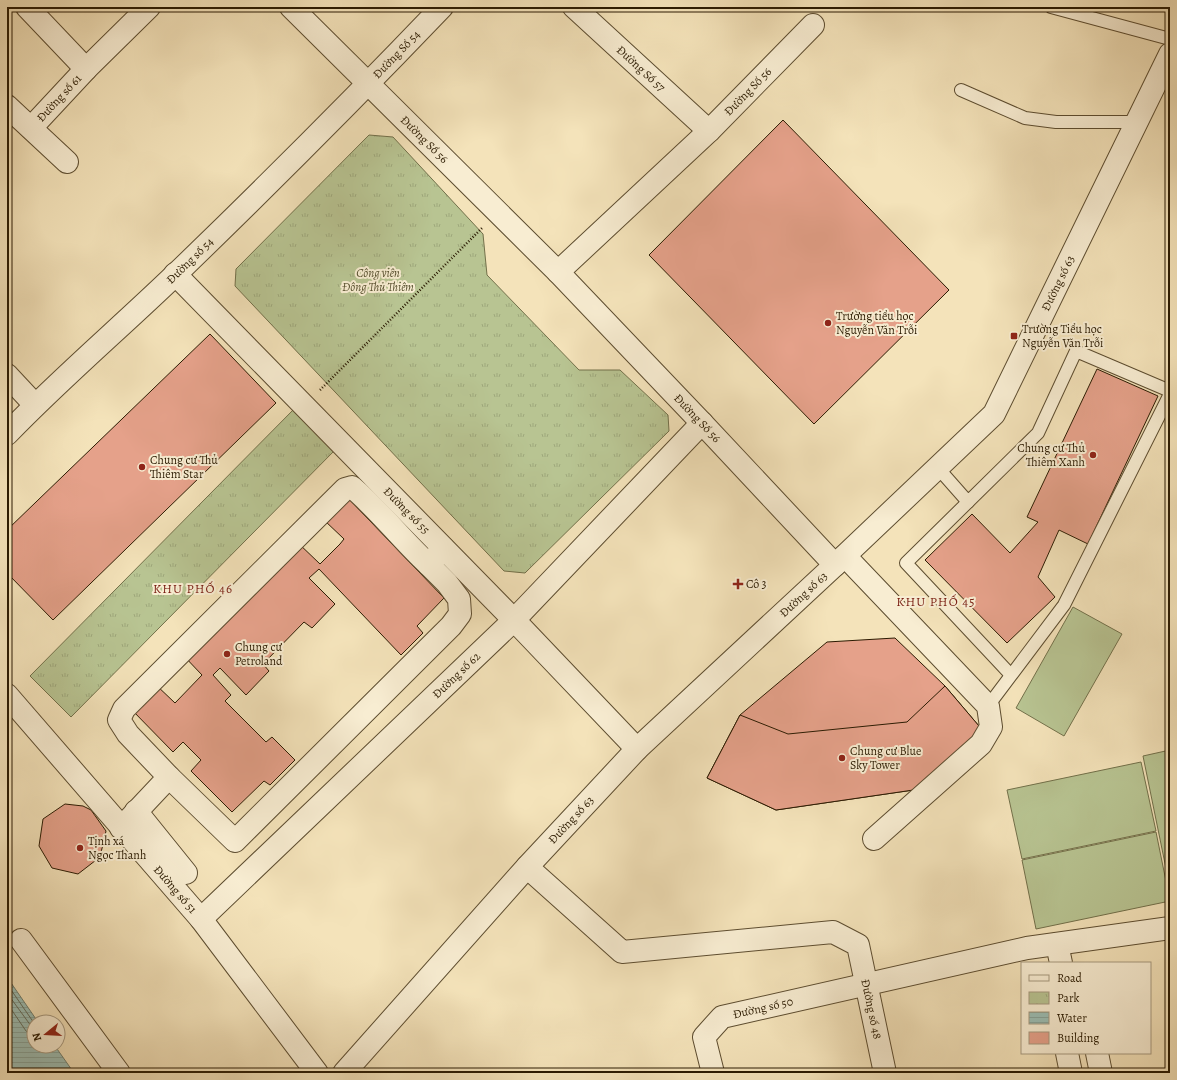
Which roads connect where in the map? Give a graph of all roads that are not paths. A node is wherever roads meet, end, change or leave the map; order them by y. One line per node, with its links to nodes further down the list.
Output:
1 (27, 7): 10 (street, Đường số 61)
2 (149, 7): 10 (street, Đường số 61)
3 (291, 7): 11 (street, Đường Số 56)
4 (442, 7): 11 (street, Đường Số 54)
5 (574, 7): 16 (street, Đường Số 57)
6 (1051, 7): 8 (lane)
7 (813, 25): 16 (street, Đường Số 56)
8 (1170, 39)
9 (1170, 54): 14 (street, Đường số 63)
10 (86, 69): 15 (street, Đường số 61)
11 (368, 84): 18 (street, Đường Số 56); 19 (street, Đường số 54)
12 (961, 90): 14 (lane)
13 (7, 106): 15 (street)
14 (1137, 122): 25 (street, Đường số 63)
15 (32, 128): 17 (street)
16 (709, 130): 18 (street, Đường Số 56)
17 (67, 162)
18 (558, 272): 23 (street, Đường Số 56)
19 (176, 274): 22 (street, Đường số 54); 27 (street, Đường số 55)
20 (7, 375): 22 (street)
21 (1170, 393): 26 (lane); 31 (lane)
22 (35, 405): 24 (street, Đường số 54)
23 (702, 423): 28 (street, Đường Số 56); 30 (street, Đường số 62)
24 (7, 434)
25 (938, 468): 26 (lane); 28 (street, Đường số 63)
26 (968, 502): 31 (lane)
27 (444, 548): 29 (street); 30 (street, Đường số 55)
28 (840, 560): 33 (street, Đường Số 56); 35 (street, Đường số 63)
29 (429, 565): 34 (street); 37 (street)
30 (514, 620): 35 (street, Đường số 55); 36 (street, Đường số 62)
31 (1010, 674): 33 (lane)
32 (7, 695): 39 (street, Đường số 51)
33 (988, 706): 40 (street)
34 (352, 725): 36 (street); 37 (street)
35 (637, 749): 41 (street, Đường số 63)
36 (376, 751): 43 (street, Đường số 62)
37 (169, 777): 38 (street)
38 (136, 811): 39 (street); 42 (street)
39 (121, 828): 43 (street, Đường số 51)
40 (874, 839)
41 (527, 867): 47 (street, Đường số 48); 52 (street, Đường số 63)
42 (186, 873)
43 (201, 919): 51 (street, Đường số 51)
44 (1170, 928): 46 (street)
45 (21, 940): 50 (street)
46 (1059, 953): 47 (street)
47 (866, 984): 53 (street, Đường số 50); 54 (street, Đường số 48)
48 (1067, 1054): 55 (street)
49 (1097, 1054): 56 (street)
50 (120, 1073)
51 (318, 1073)
52 (344, 1073)
53 (713, 1073)
54 (885, 1073)
55 (1071, 1073)
56 (1101, 1073)

